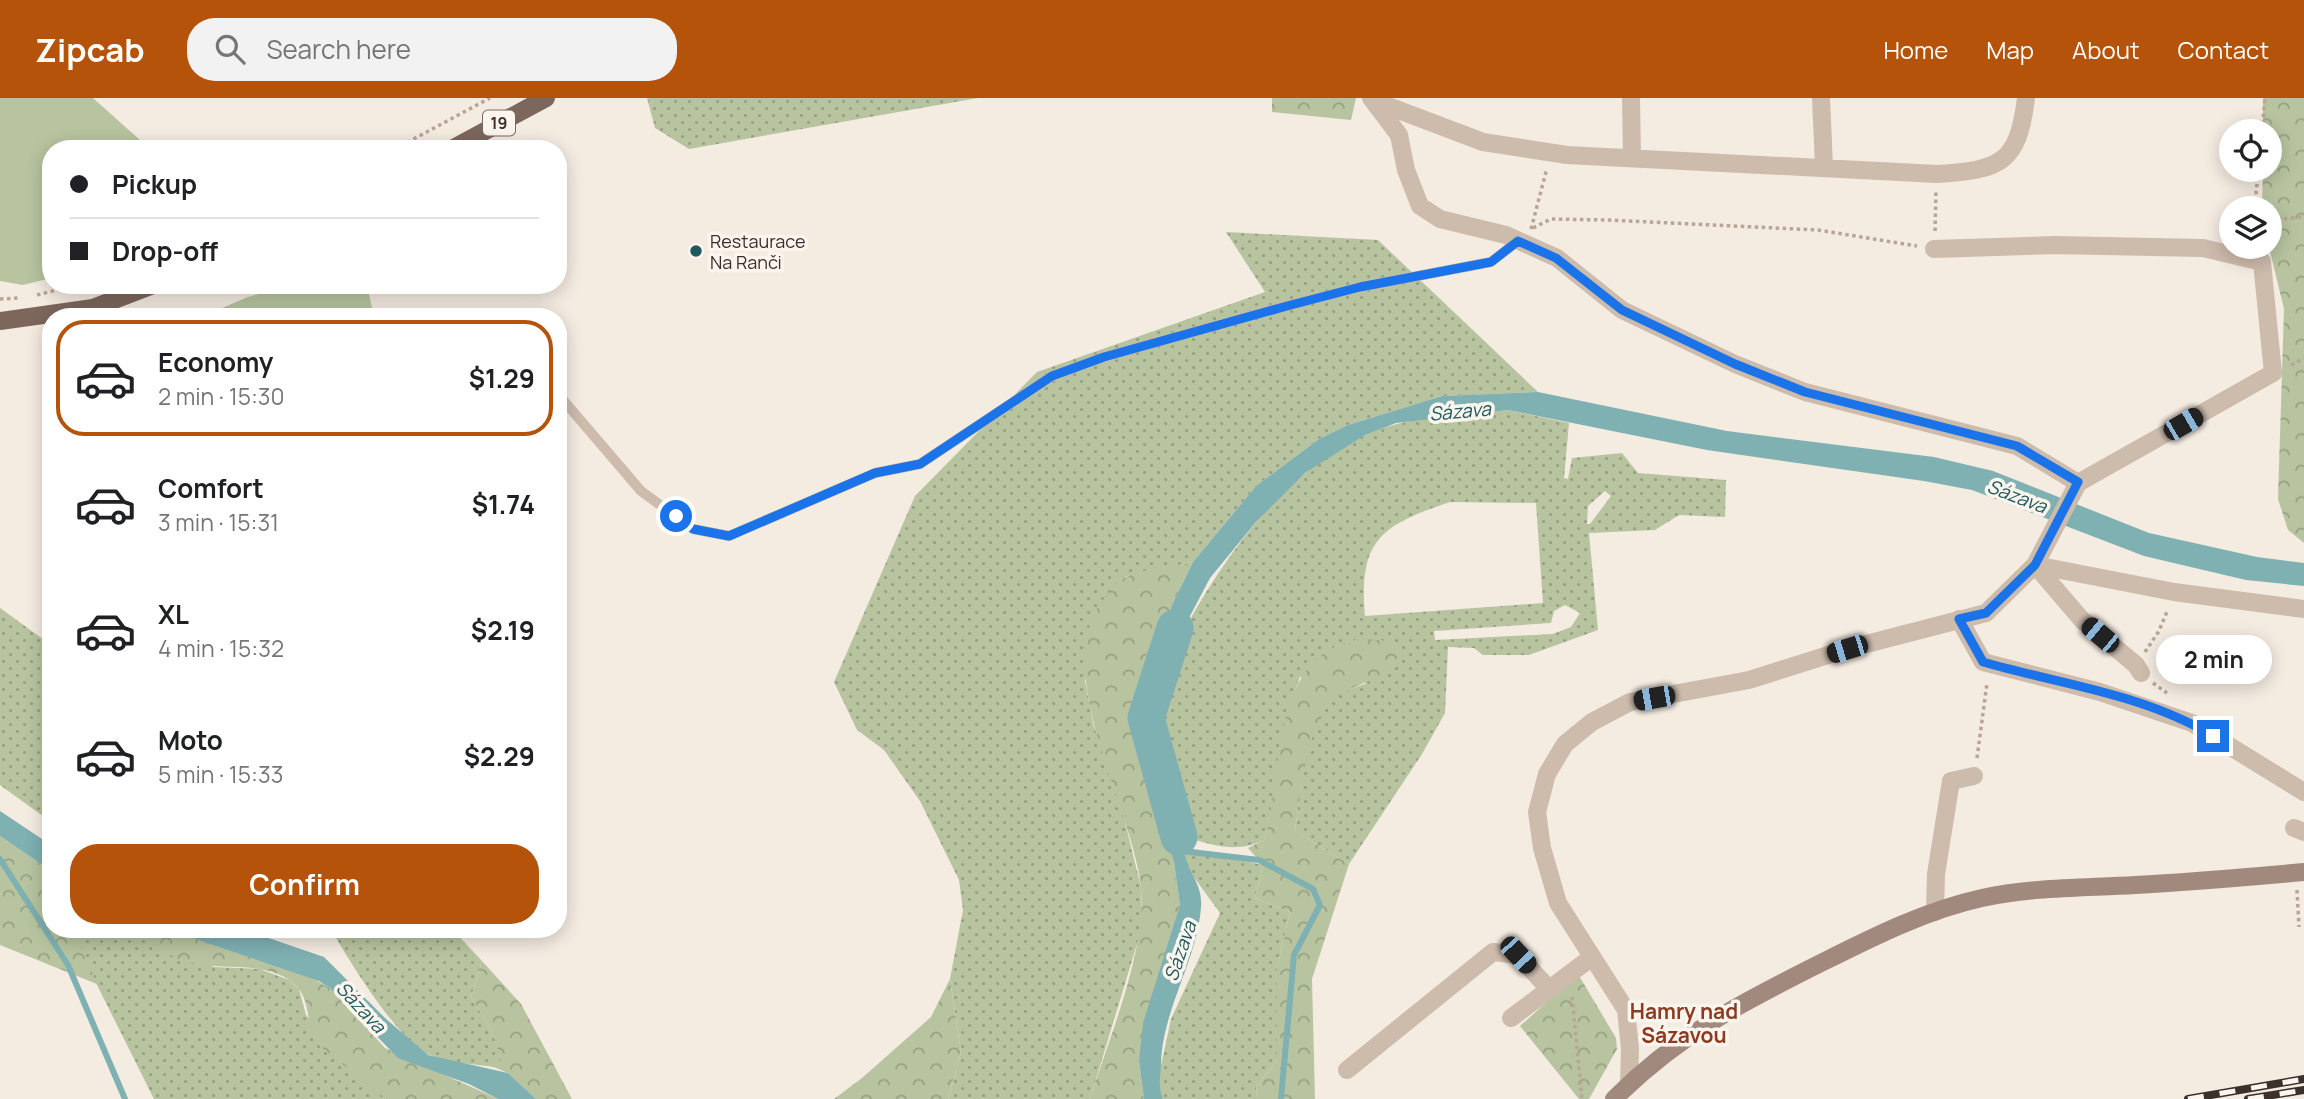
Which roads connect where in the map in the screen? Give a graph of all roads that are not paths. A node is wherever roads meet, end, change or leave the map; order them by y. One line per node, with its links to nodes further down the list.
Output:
1 (546, 98): 6 (main road, 19)
2 (1631, 98): 7 (street)
3 (1821, 98): 8 (street)
4 (2026, 98): 8 (street)
5 (1373, 100): 7 (street); 9 (street)
6 (469, 140)
7 (1632, 158): 8 (street)
8 (1824, 166)
9 (1525, 235): 15 (lane); 16 (street)
10 (1934, 249): 16 (street)
11 (135, 294): 12 (main road)
12 (107, 308)
13 (42, 318): 14 (main road)
14 (0, 321)
15 (567, 405)
16 (2077, 488): 17 (street)
17 (2035, 565): 18 (street); 19 (street); 20 (street)
18 (2304, 609)
19 (1959, 619): 22 (street); 25 (street)
20 (2138, 669)
21 (1974, 776): 24 (street)
22 (2304, 792)
23 (2301, 878): 24 (street)
24 (1935, 912): 29 (street)
25 (1592, 957): 26 (street); 29 (street)
26 (1549, 989): 27 (street); 28 (street)
27 (1511, 1018)
28 (1347, 1070)
29 (1629, 1083): 30 (street)
30 (1614, 1099)

